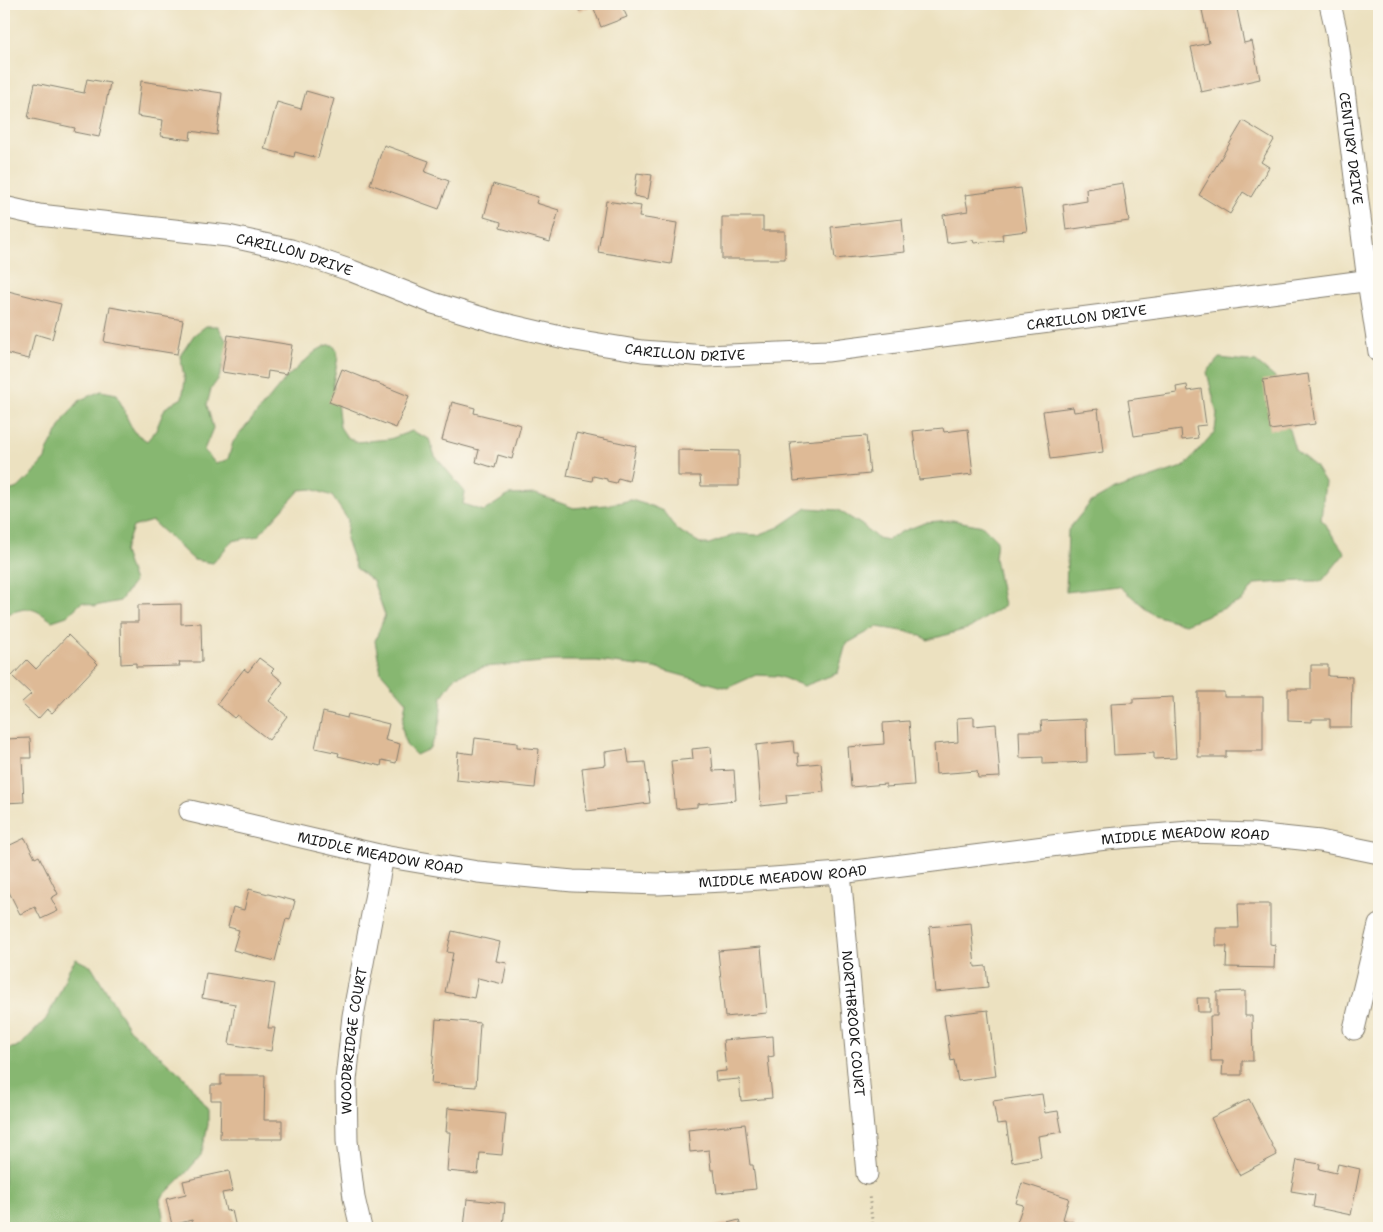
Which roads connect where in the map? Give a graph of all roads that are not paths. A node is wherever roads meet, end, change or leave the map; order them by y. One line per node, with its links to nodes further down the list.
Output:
1 (1330, 4): 3 (street, CENTURY DRIVE)
2 (4, 207): 3 (street, CARILLON DRIVE)
3 (1374, 280): 4 (street, CENTURY DRIVE)
4 (1379, 352)
5 (190, 810): 7 (street, MIDDLE MEADOW ROAD)
6 (1379, 853): 8 (street, MIDDLE MEADOW ROAD)
7 (383, 856): 8 (street, MIDDLE MEADOW ROAD); 12 (street, WOODBRIDGE COURT)
8 (840, 873): 11 (street, NORTHBROOK COURT)
9 (1379, 925): 10 (street)
10 (1354, 1029)
11 (867, 1174)
12 (360, 1228)

